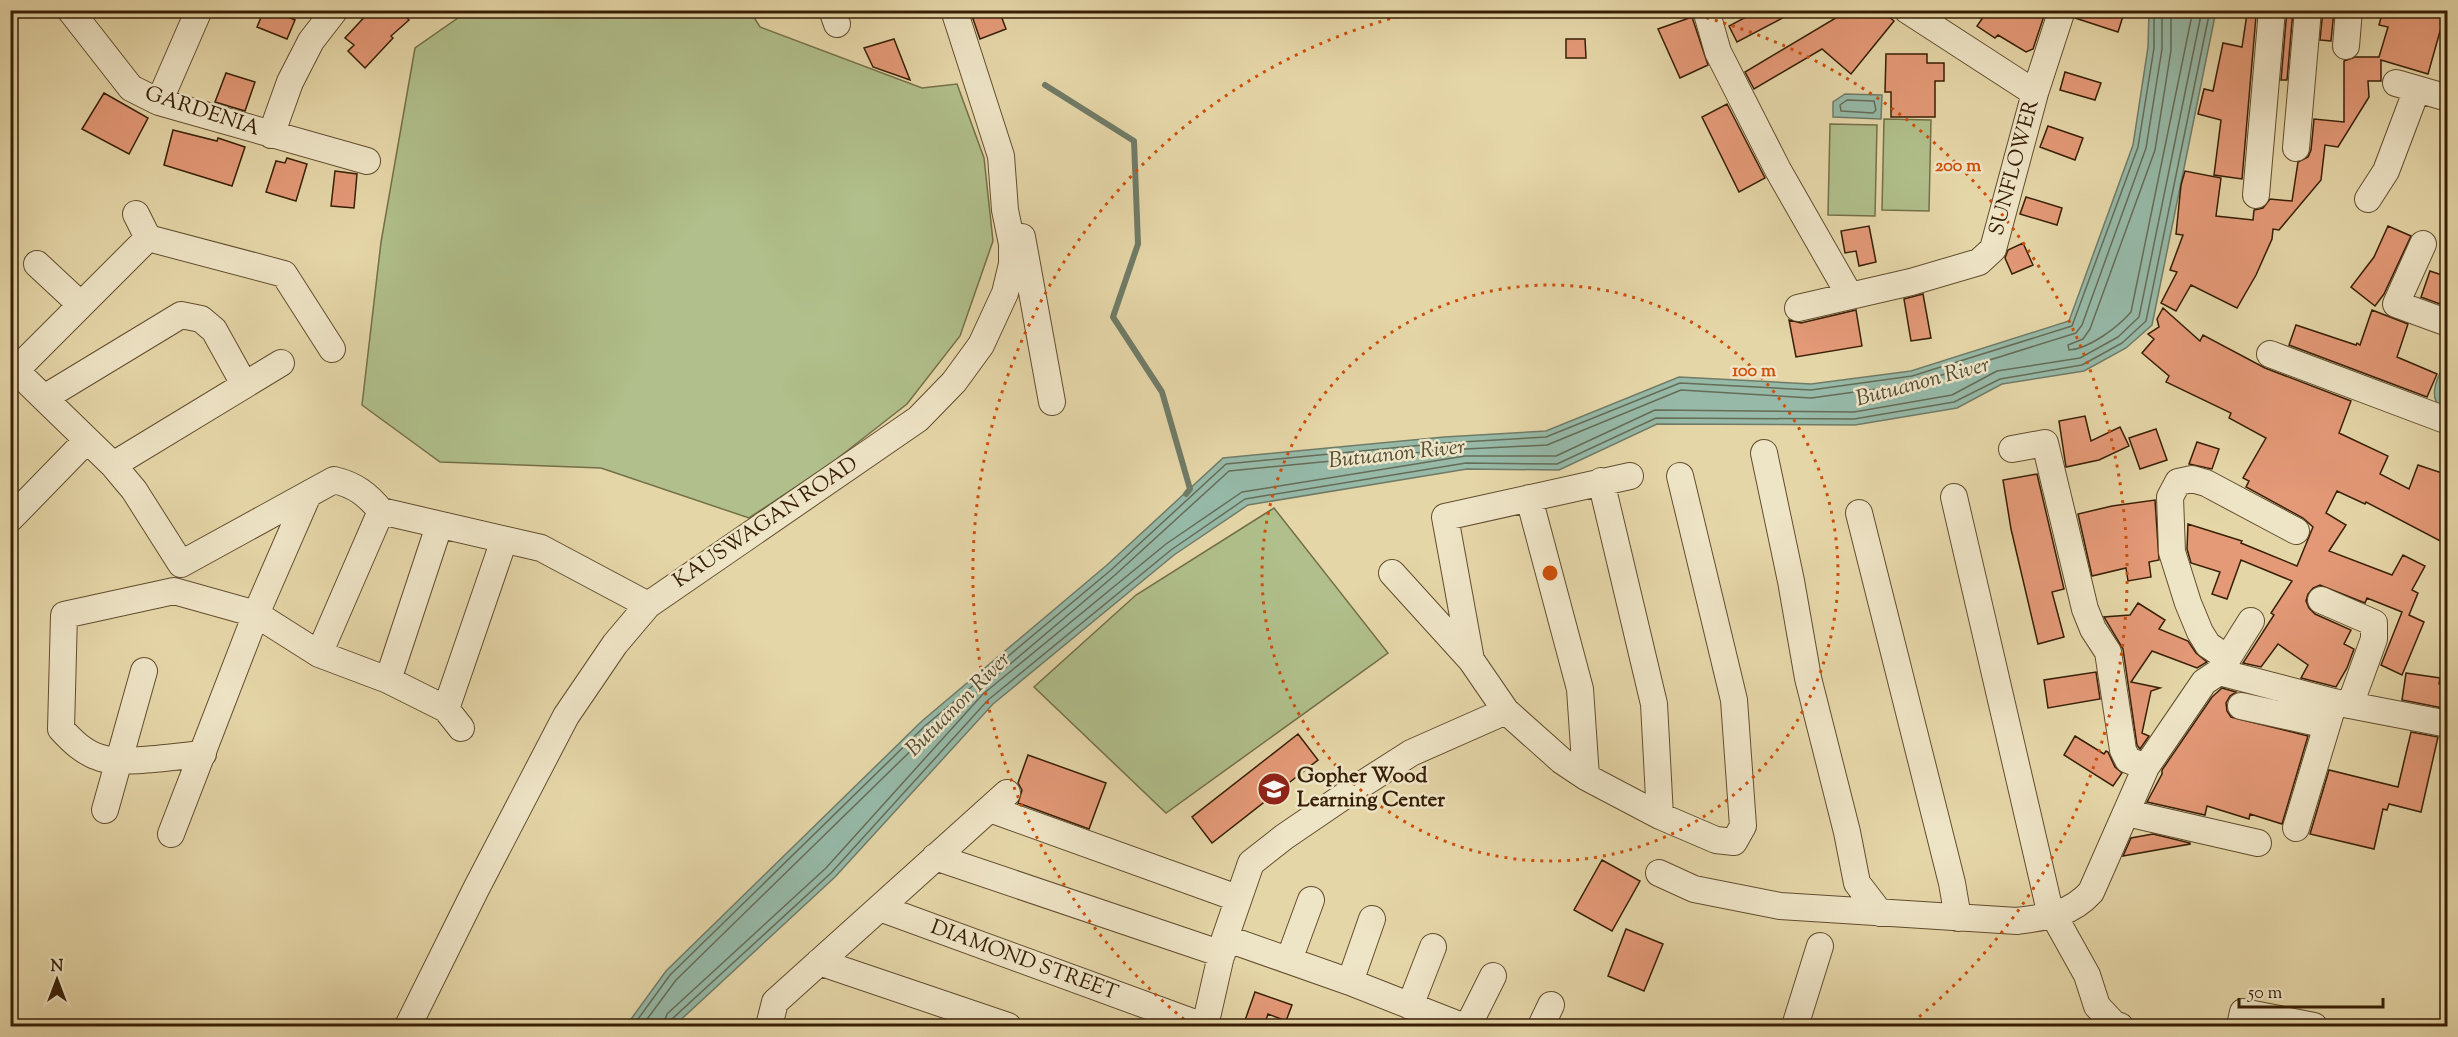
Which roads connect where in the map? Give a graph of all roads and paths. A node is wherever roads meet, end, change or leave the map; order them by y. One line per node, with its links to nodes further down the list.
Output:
1 (70, 10): 14 (street, GARDENIA)
2 (199, 10): 14 (street)
3 (335, 10): 15 (street)
4 (954, 10): 20 (street, KAUSWAGAN ROAD)
5 (1706, 10): 25 (street)
6 (1907, 10): 12 (street)
7 (2062, 10): 12 (street, SUNFLOWER)
8 (2272, 10): 18 (street)
9 (2308, 10): 16 (street)
10 (2349, 10): 11 (street)
11 (2346, 46)
12 (2035, 93): 25 (street, SUNFLOWER)
13 (2448, 98): 19 (street)
14 (159, 102): 15 (street, GARDENIA)
15 (271, 135): 17 (street, GARDENIA)
16 (2296, 148)
17 (367, 161)
18 (2256, 195)
19 (2368, 199)
20 (1005, 210): 35 (street); 57 (street, KAUSWAGAN ROAD)
21 (136, 214): 22 (street)
22 (148, 238): 26 (street); 29 (street)
23 (2423, 244): 28 (street)
24 (37, 264): 26 (street)
25 (1850, 296): 27 (street, SUNFLOWER)
26 (81, 305): 32 (street)
27 (1798, 308)
28 (2448, 323)
29 (332, 350)
30 (2270, 354): 36 (street)
31 (281, 363): 33 (street)
32 (15, 376): 34 (street)
33 (244, 384): 34 (street); 40 (street)
34 (44, 398): 37 (street)
35 (1052, 402)
36 (2448, 421)
37 (87, 440): 40 (street); 49 (street)
38 (2012, 449): 71 (street)
39 (1764, 453): 84 (street)
40 (113, 465): 53 (street)
41 (1630, 476): 43 (street)
42 (1680, 476): 75 (street)
43 (1601, 481): 46 (street); 75 (street)
44 (307, 496): 47 (street); 53 (street); 58 (street)
45 (1954, 496): 85 (street)
46 (1529, 498): 61 (street); 72 (street)
47 (381, 511): 50 (street); 60 (street)
48 (1859, 513): 86 (street)
49 (10, 519)
50 (440, 526): 52 (street); 64 (street)
51 (2296, 531): 62 (street)
52 (504, 540): 57 (street); 64 (street)
53 (181, 564): 55 (street)
54 (1392, 573): 61 (street)
55 (174, 591): 58 (street); 70 (street)
56 (2320, 600): 67 (street)
57 (648, 605): 97 (street, KAUSWAGAN ROAD)
58 (256, 614): 60 (street); 69 (street)
59 (2251, 621): 62 (street)
60 (319, 654): 64 (street)
61 (1472, 660): 66 (street)
62 (2222, 664): 67 (street); 71 (street)
63 (144, 671): 70 (street)
64 (388, 680)
65 (2241, 706): 67 (street)
66 (1506, 711): 72 (street); 81 (street)
67 (2337, 711): 68 (street); 76 (street)
68 (2448, 724)
69 (203, 754): 70 (street); 77 (street)
70 (119, 759): 73 (street)
71 (2146, 767): 74 (street)
72 (1586, 777): 75 (street)
73 (105, 810)
74 (2127, 813): 78 (street); 85 (street)
75 (1660, 816)
76 (2296, 828)
77 (171, 834)
78 (2258, 843)
79 (935, 857): 81 (street); 83 (street); 88 (street)
80 (1659, 873): 84 (street)
81 (1237, 898): 88 (street)
82 (1311, 900): 91 (street)
83 (880, 908): 92 (street); 99 (street, DIAMOND STREET)
84 (1880, 913): 86 (street)
85 (2054, 916): 86 (street); 103 (street)
86 (1958, 918)
87 (1372, 919): 94 (street)
88 (1224, 946): 91 (street); 99 (street)
89 (1821, 946): 102 (street)
90 (1433, 947): 95 (street)
91 (1289, 960): 94 (street)
92 (819, 962): 96 (street); 98 (street)
93 (1493, 976): 101 (street)
94 (1350, 982): 95 (street)
95 (1410, 1006): 100 (street)
96 (774, 1025)
97 (408, 1026)
98 (1008, 1026)
99 (1204, 1026)
100 (1462, 1026)
101 (1468, 1026)
102 (1795, 1026)
103 (2120, 1026)
104 (2240, 1026): 105 (street)
105 (2314, 1026)

